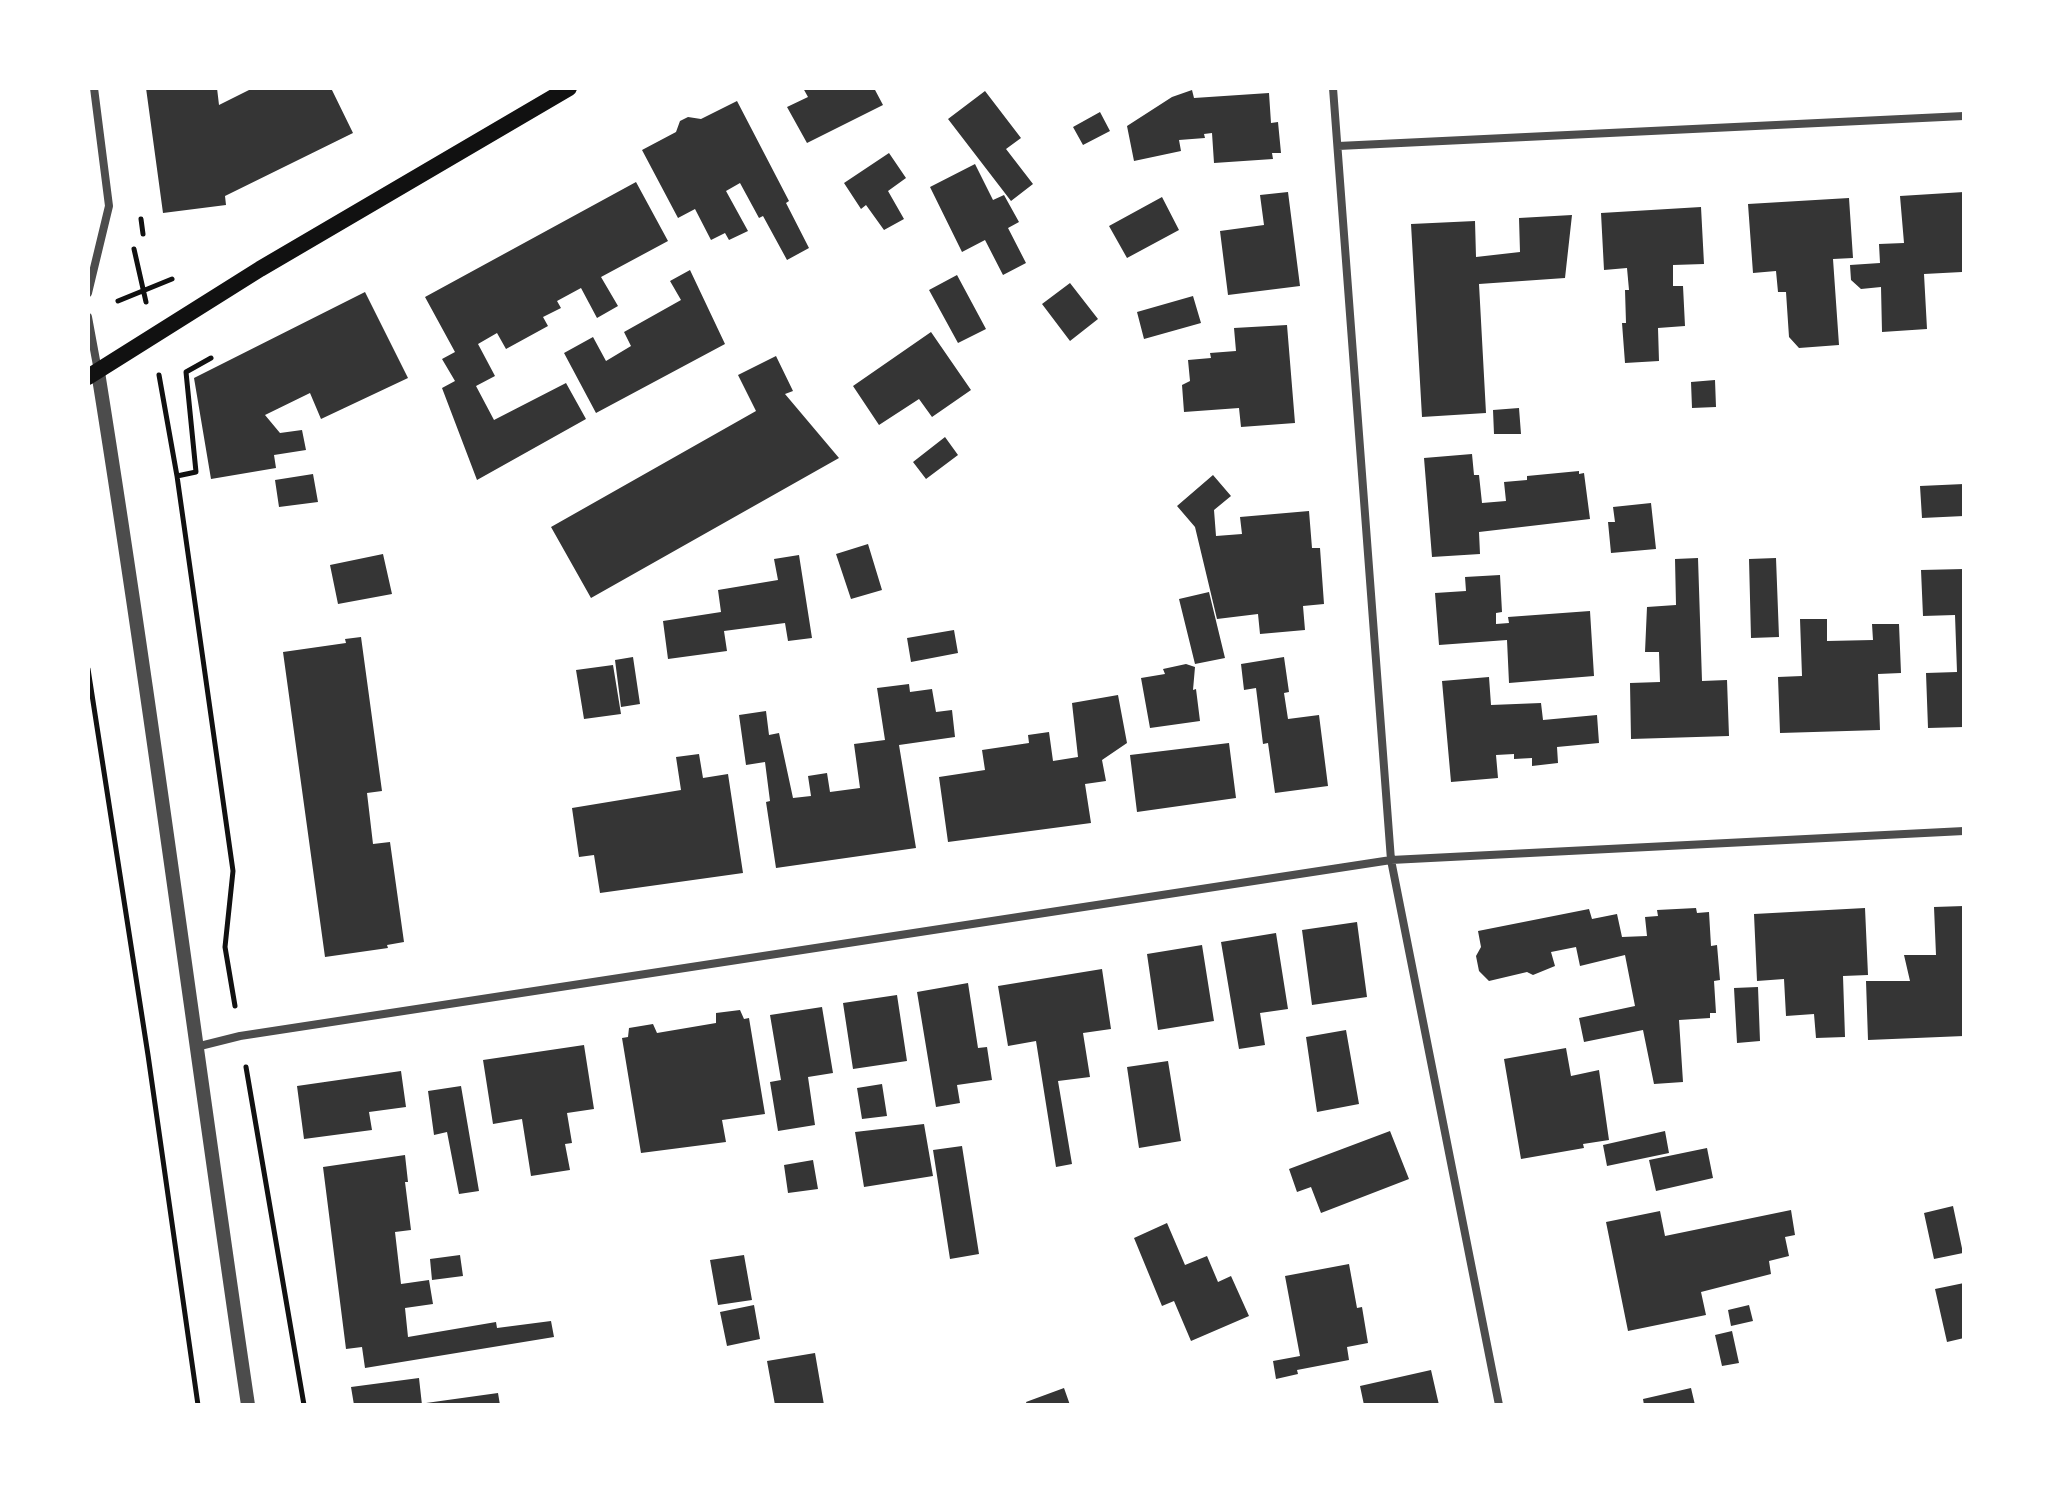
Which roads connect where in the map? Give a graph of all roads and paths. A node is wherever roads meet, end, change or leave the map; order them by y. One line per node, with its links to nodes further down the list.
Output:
1 (94, 88): 6 (street)
2 (569, 88): 9 (main road)
3 (1333, 88): 5 (street)
4 (1964, 116): 5 (street)
5 (1338, 146): 15 (street)
6 (109, 206): 7 (street); 9 (path)
7 (88, 293)
8 (88, 317): 11 (street)
9 (153, 335): 11 (main road); 12 (path)
10 (211, 358): 12 (path)
11 (93, 374): 17 (street)
12 (177, 476): 16 (path)
13 (88, 669): 18 (path)
14 (1964, 831): 15 (street)
15 (1391, 860): 16 (street); 21 (street)
16 (240, 1036): 17 (street); 20 (path)
17 (195, 1048): 19 (street)
18 (198, 1405)
19 (248, 1405)
20 (304, 1405)
21 (1499, 1405)

